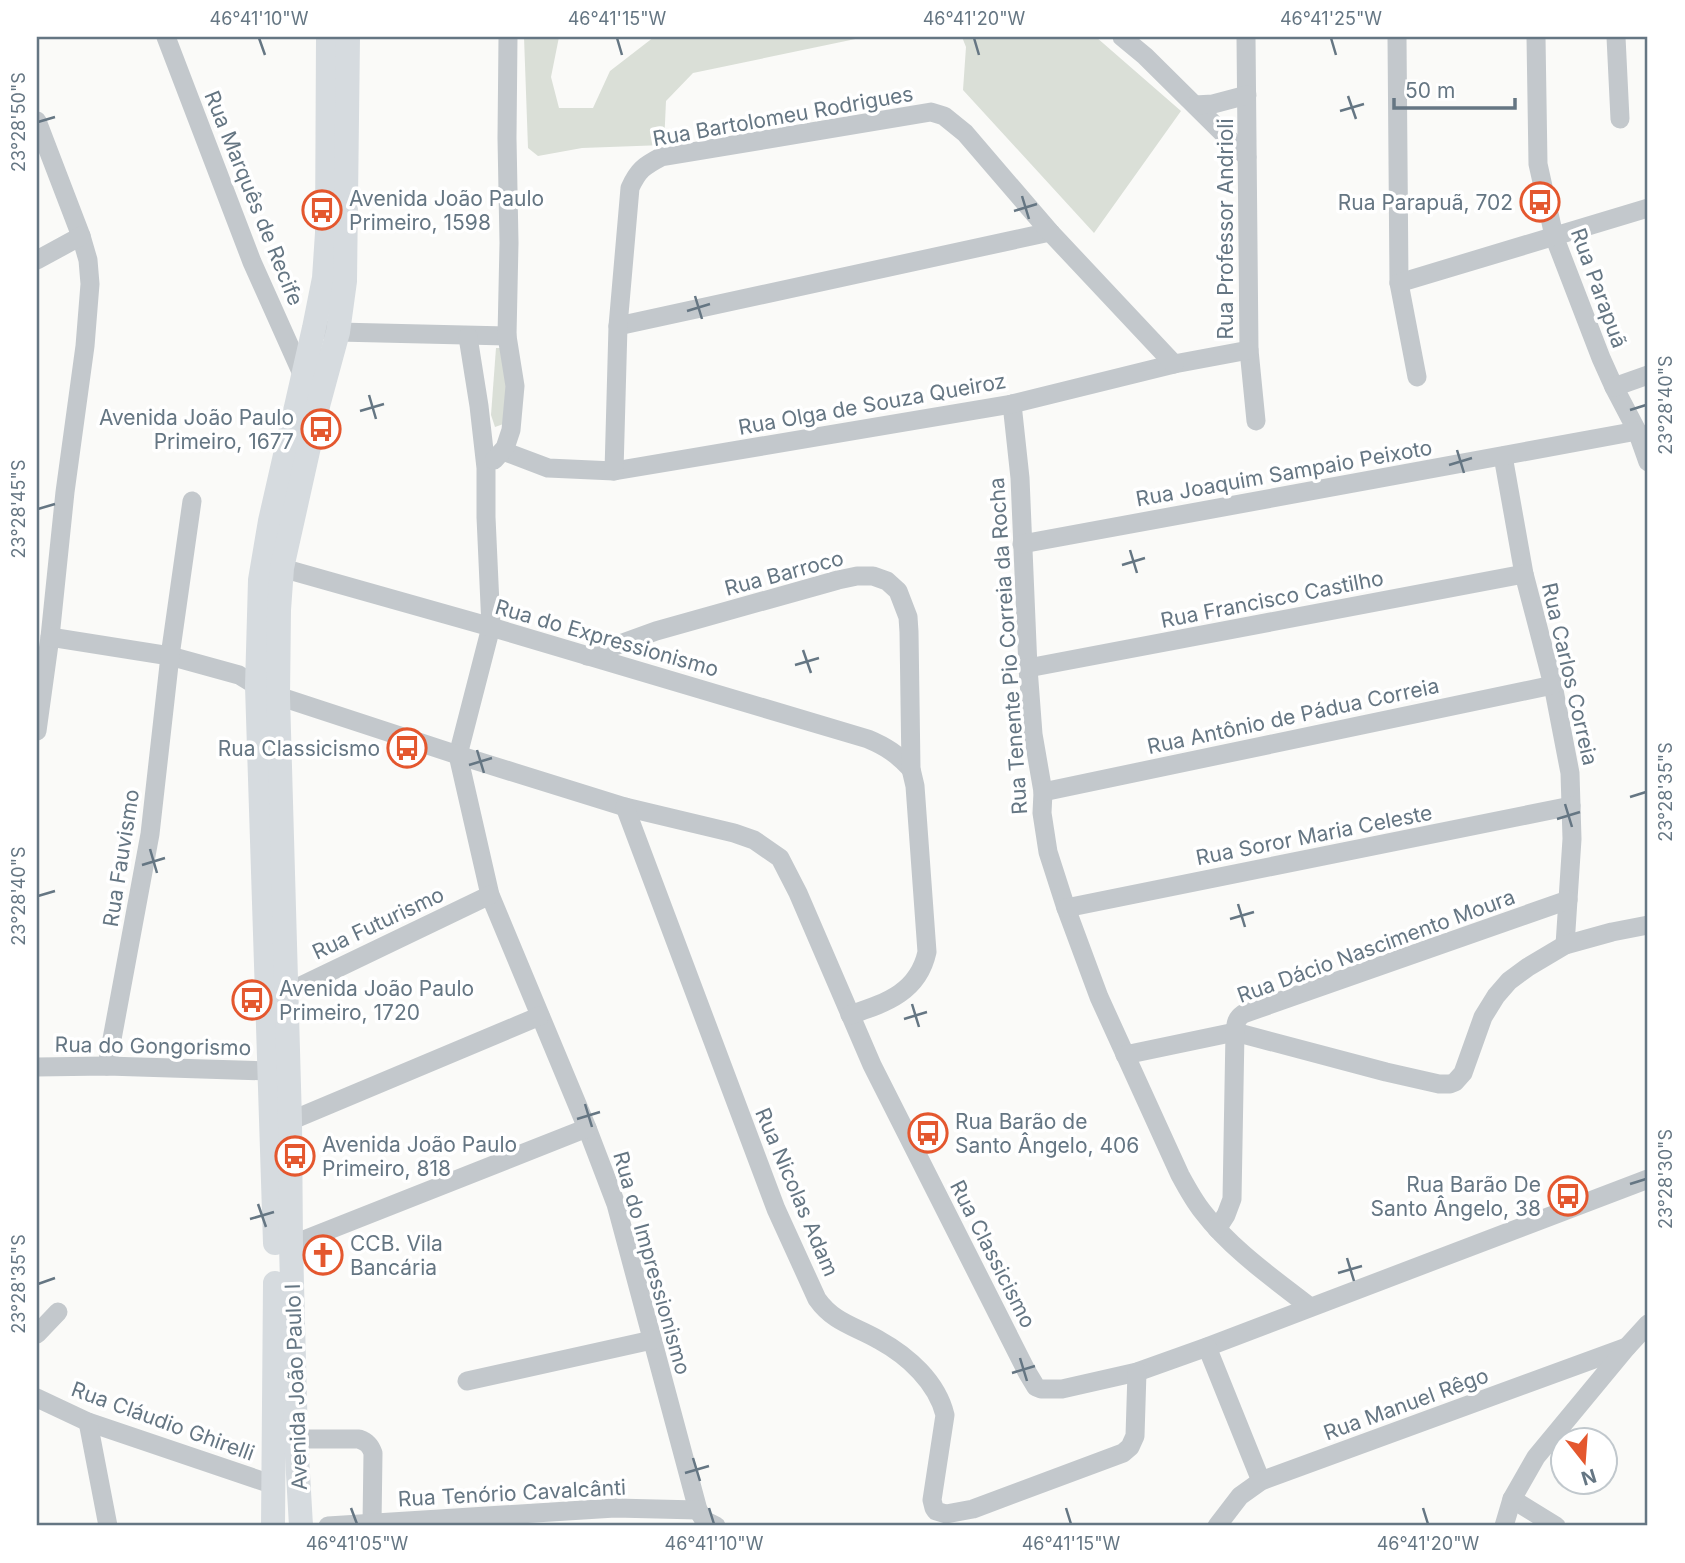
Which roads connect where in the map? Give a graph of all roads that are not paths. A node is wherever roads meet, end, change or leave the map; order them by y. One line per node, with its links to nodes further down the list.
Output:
1 (166, 37): 29 (street, Rua Marquês de Recife)
2 (328, 37): 22 (main road, Avenida João Paulo I)
3 (348, 37): 23 (main road, Avenida João Paulo I)
4 (508, 37): 24 (street)
5 (1122, 37): 11 (street)
6 (1246, 37): 10 (street, Rua Professor Andrioli)
7 (1397, 37): 20 (street)
8 (1535, 37): 18 (street, Rua Parapuã)
9 (1616, 37): 12 (street)
10 (1247, 95): 11 (street); 14 (street, Rua Professor Andrioli)
11 (1195, 106): 14 (street)
12 (1620, 119)
13 (37, 121): 17 (street)
14 (1247, 157): 26 (street, Rua Professor Andrioli)
15 (1648, 208): 18 (street)
16 (1049, 232): 21 (street); 21 (street, Rua Bartolomeu Rodrigues); 27 (street, Rua Bartolomeu Rodrigues)
17 (81, 236): 19 (street); 46 (street)
18 (1554, 236): 20 (street); 31 (street, Rua Parapuã)
19 (37, 260)
20 (1399, 282): 30 (street)
21 (618, 326): 39 (street, Rua Bartolomeu Rodrigues)
22 (314, 328): 23 (street); 29 (main road, Avenida João Paulo I)
23 (338, 332): 25 (street); 43 (main road, Avenida João Paulo I)
24 (507, 336): 25 (street); 35 (street)
25 (468, 337): 38 (street)
26 (1249, 350): 27 (street, Rua Olga de Souza Queiroz); 33 (street, Rua Professor Andrioli)
27 (1174, 364): 32 (street, Rua Olga de Souza Queiroz)
28 (1648, 375): 31 (street)
29 (303, 376): 40 (main road, Avenida João Paulo I)
30 (1417, 377)
31 (1614, 387): 34 (street, Rua Parapuã)
32 (1012, 404): 39 (street, Rua Olga de Souza Queiroz); 42 (street, Rua Tenente Pio Correia da Rocha)
33 (1256, 421)
34 (1637, 431): 36 (street, Rua Joaquim Sampaio Peixoto); 37 (street, Rua Parapuã)
35 (503, 451): 38 (street); 39 (street, Rua Olga de Souza Queiroz)
36 (1503, 456): 42 (street, Rua Joaquim Sampaio Peixoto); 44 (street, Rua Carlos Correia)
37 (1648, 462)
38 (486, 468): 45 (street)
39 (614, 471)
40 (279, 482): 43 (main road); 51 (main road, Avenida João Paulo I)
41 (192, 501): 47 (street, Rua Fauvismo)
42 (1022, 544): 49 (street, Rua Tenente Pio Correia da Rocha)
43 (282, 568): 45 (street, Rua do Expressionismo); 51 (main road, Avenida João Paulo I)
44 (1524, 574): 49 (street, Rua Francisco Castilho); 50 (street, Rua Carlos Correia)
45 (491, 627): 48 (street, Rua do Expressionismo); 53 (street)
46 (50, 638): 47 (street, Rua Classicismo); 52 (street)
47 (170, 656): 51 (street, Rua Classicismo); 68 (street, Rua Fauvismo)
48 (587, 656): 54 (street, Rua do Expressionismo); 54 (street, Rua Barroco)
49 (1028, 668): 55 (street, Rua Tenente Pio Correia da Rocha)
50 (1553, 685): 55 (street, Rua Antônio de Pádua Correia); 56 (street, Rua Carlos Correia)
51 (268, 691): 53 (street, Rua Classicismo); 63 (main road, Avenida João Paulo I); 70 (main road, Avenida João Paulo I)
52 (37, 731)
53 (458, 755): 57 (street, Rua Classicismo); 58 (street, Rua do Impressionismo)
54 (911, 769): 64 (street, Rua Barroco)
55 (1043, 792): 60 (street, Rua Tenente Pio Correia da Rocha)
56 (1571, 806): 59 (street, Rua Carlos Correia); 60 (street, Rua Soror Maria Celeste)
57 (625, 807): 64 (street, Rua Classicismo); 83 (street, Rua Nicolas Adam)
58 (490, 895): 63 (street, Rua Futurismo); 65 (street, Rua do Impressionismo)
59 (1569, 900): 62 (street, Rua Carlos Correia); 66 (street, Rua Dácio Nascimento Moura)
60 (1066, 908): 67 (street, Rua Tenente Pio Correia da Rocha)
61 (1648, 925): 62 (street)
62 (1565, 945): 66 (street)
63 (286, 993): 71 (main road, Avenida João Paulo I)
64 (850, 1015): 83 (street, Rua Classicismo)
65 (540, 1016): 71 (street); 72 (street, Rua do Impressionismo)
66 (1235, 1032): 67 (street, Rua Dácio Nascimento Moura); 74 (street)
67 (1125, 1055): 74 (street, Rua Tenente Pio Correia da Rocha)
68 (107, 1066): 69 (street, Rua do Gongorismo); 70 (street, Rua do Gongorismo)
69 (37, 1067)
70 (268, 1071): 89 (main road, Avenida João Paulo I)
71 (290, 1121): 75 (main road, Avenida João Paulo I)
72 (587, 1128): 75 (street); 80 (street, Rua do Impressionismo)
73 (1648, 1178): 76 (street)
74 (1217, 1229): 76 (street, Rua Tenente Pio Correia da Rocha)
75 (291, 1245): 87 (main road, Avenida João Paulo I)
76 (1310, 1307): 81 (street)
77 (58, 1312): 79 (street)
78 (1648, 1324): 82 (street)
79 (37, 1334)
80 (652, 1340): 84 (street); 91 (street, Rua do Impressionismo)
81 (1207, 1347): 83 (street); 88 (street)
82 (1627, 1347): 88 (street, Rua Manuel Rêgo); 90 (street)
83 (1137, 1372)
84 (467, 1381)
85 (37, 1398): 86 (street, Rua Cláudio Ghirelli)
86 (88, 1422): 89 (street, Rua Cláudio Ghirelli); 95 (street)
87 (296, 1439): 94 (street); 97 (main road, Avenida João Paulo I)
88 (1261, 1480): 100 (street, Rua Manuel Rêgo)
89 (274, 1485): 96 (main road, Avenida João Paulo I)
90 (1511, 1499): 101 (street); 102 (street)
91 (698, 1510): 92 (street, Rua Tenório Cavalcânti); 99 (street)
92 (616, 1517): 93 (street, Rua Tenório Cavalcânti)
93 (457, 1522): 94 (street, Rua Tenório Cavalcânti)
94 (372, 1524): 98 (street, Rua Tenório Cavalcânti)
95 (108, 1526)
96 (273, 1526)
97 (301, 1526)
98 (328, 1526)
99 (716, 1526)
100 (1217, 1526)
101 (1504, 1526)
102 (1556, 1526)

